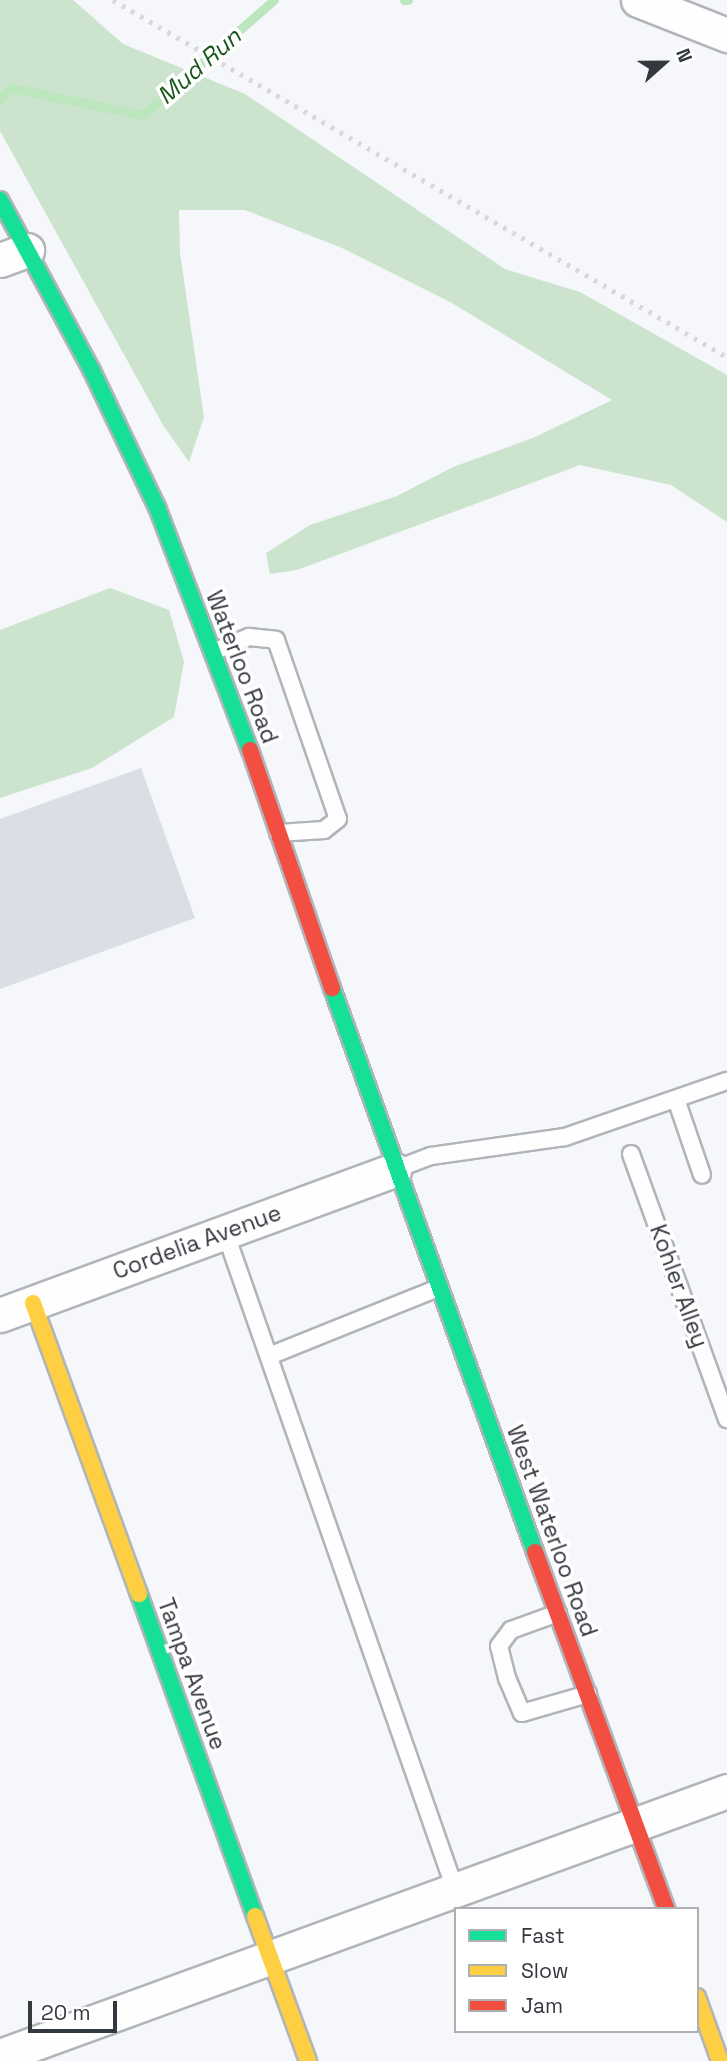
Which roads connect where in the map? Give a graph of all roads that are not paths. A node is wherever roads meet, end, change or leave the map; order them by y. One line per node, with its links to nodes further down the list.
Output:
1 (638, 0): 2 (street)
2 (727, 36)
3 (0, 200): 4 (main road, Waterloo Road)
4 (13, 255): 5 (main road, Waterloo Road)
5 (213, 652): 6 (main road, Waterloo Road); 6 (lane)
6 (278, 833): 10 (main road, Waterloo Road)
7 (727, 1081): 8 (lane)
8 (677, 1099): 10 (lane); 11 (lane)
9 (631, 1154): 17 (lane, Kohler Alley)
10 (394, 1170): 12 (street, Cordelia Avenue); 13 (main road, West Waterloo Road)
11 (702, 1175)
12 (225, 1232): 14 (street, Cordelia Avenue); 16 (lane)
13 (438, 1288): 16 (lane); 18 (main road, West Waterloo Road)
14 (33, 1303): 15 (street, Cordelia Avenue); 24 (main road, Tampa Avenue)
15 (0, 1315)
16 (269, 1356): 22 (lane)
17 (727, 1419)
18 (558, 1613): 19 (main road, West Waterloo Road); 19 (lane)
19 (588, 1694): 21 (main road, West Waterloo Road)
20 (727, 1791): 21 (street)
21 (635, 1823): 22 (street); 23 (main road, West Waterloo Road)
22 (456, 1889): 24 (street)
23 (665, 1907)
24 (270, 1957): 26 (street); 27 (main road, Tampa Avenue)
25 (699, 2003): 28 (main road)
26 (0, 2056)
27 (308, 2061)
28 (720, 2061)

